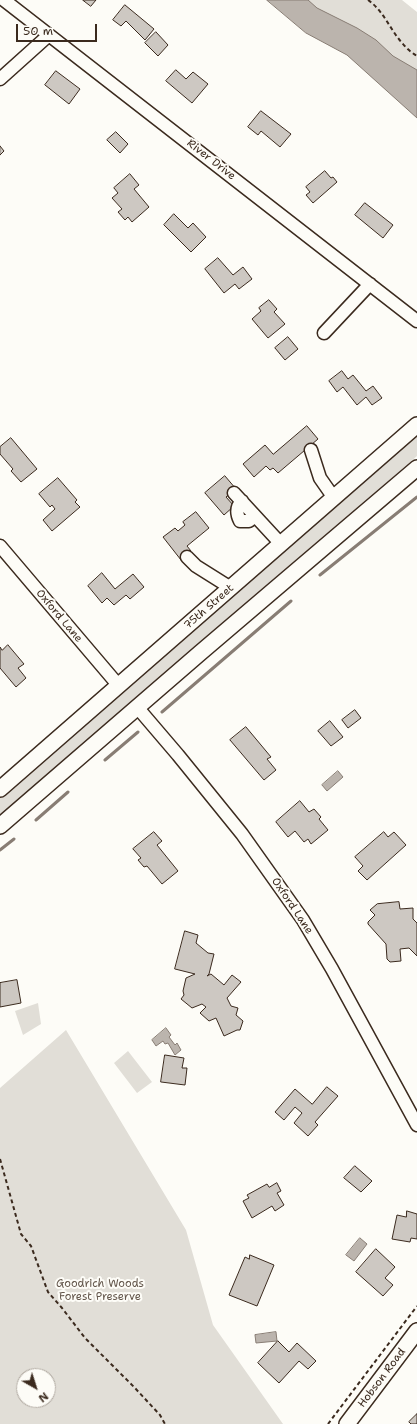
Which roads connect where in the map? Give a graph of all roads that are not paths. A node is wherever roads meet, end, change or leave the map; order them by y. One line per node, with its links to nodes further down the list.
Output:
1 (4, 0): 2 (street, River Drive)
2 (49, 35): 3 (street); 4 (street, River Drive)
3 (0, 79)
4 (370, 284): 5 (street, River Drive); 6 (street)
5 (417, 321)
6 (324, 333)
7 (417, 425): 11 (main road, 75th Street)
8 (311, 450): 11 (street)
9 (417, 468): 17 (main road)
10 (238, 497): 12 (street)
11 (334, 498): 12 (main road, 75th Street)
12 (281, 544): 15 (main road, 75th Street)
13 (0, 546): 16 (street, Oxford Lane)
14 (187, 557): 15 (street)
15 (231, 588): 16 (main road, 75th Street)
16 (119, 686): 18 (main road, 75th Street)
17 (137, 707): 19 (main road); 20 (street, Oxford Lane)
18 (0, 789)
19 (0, 826)
20 (417, 1125)
21 (417, 1331): 22 (main road, Hobson Road)
22 (347, 1424)

